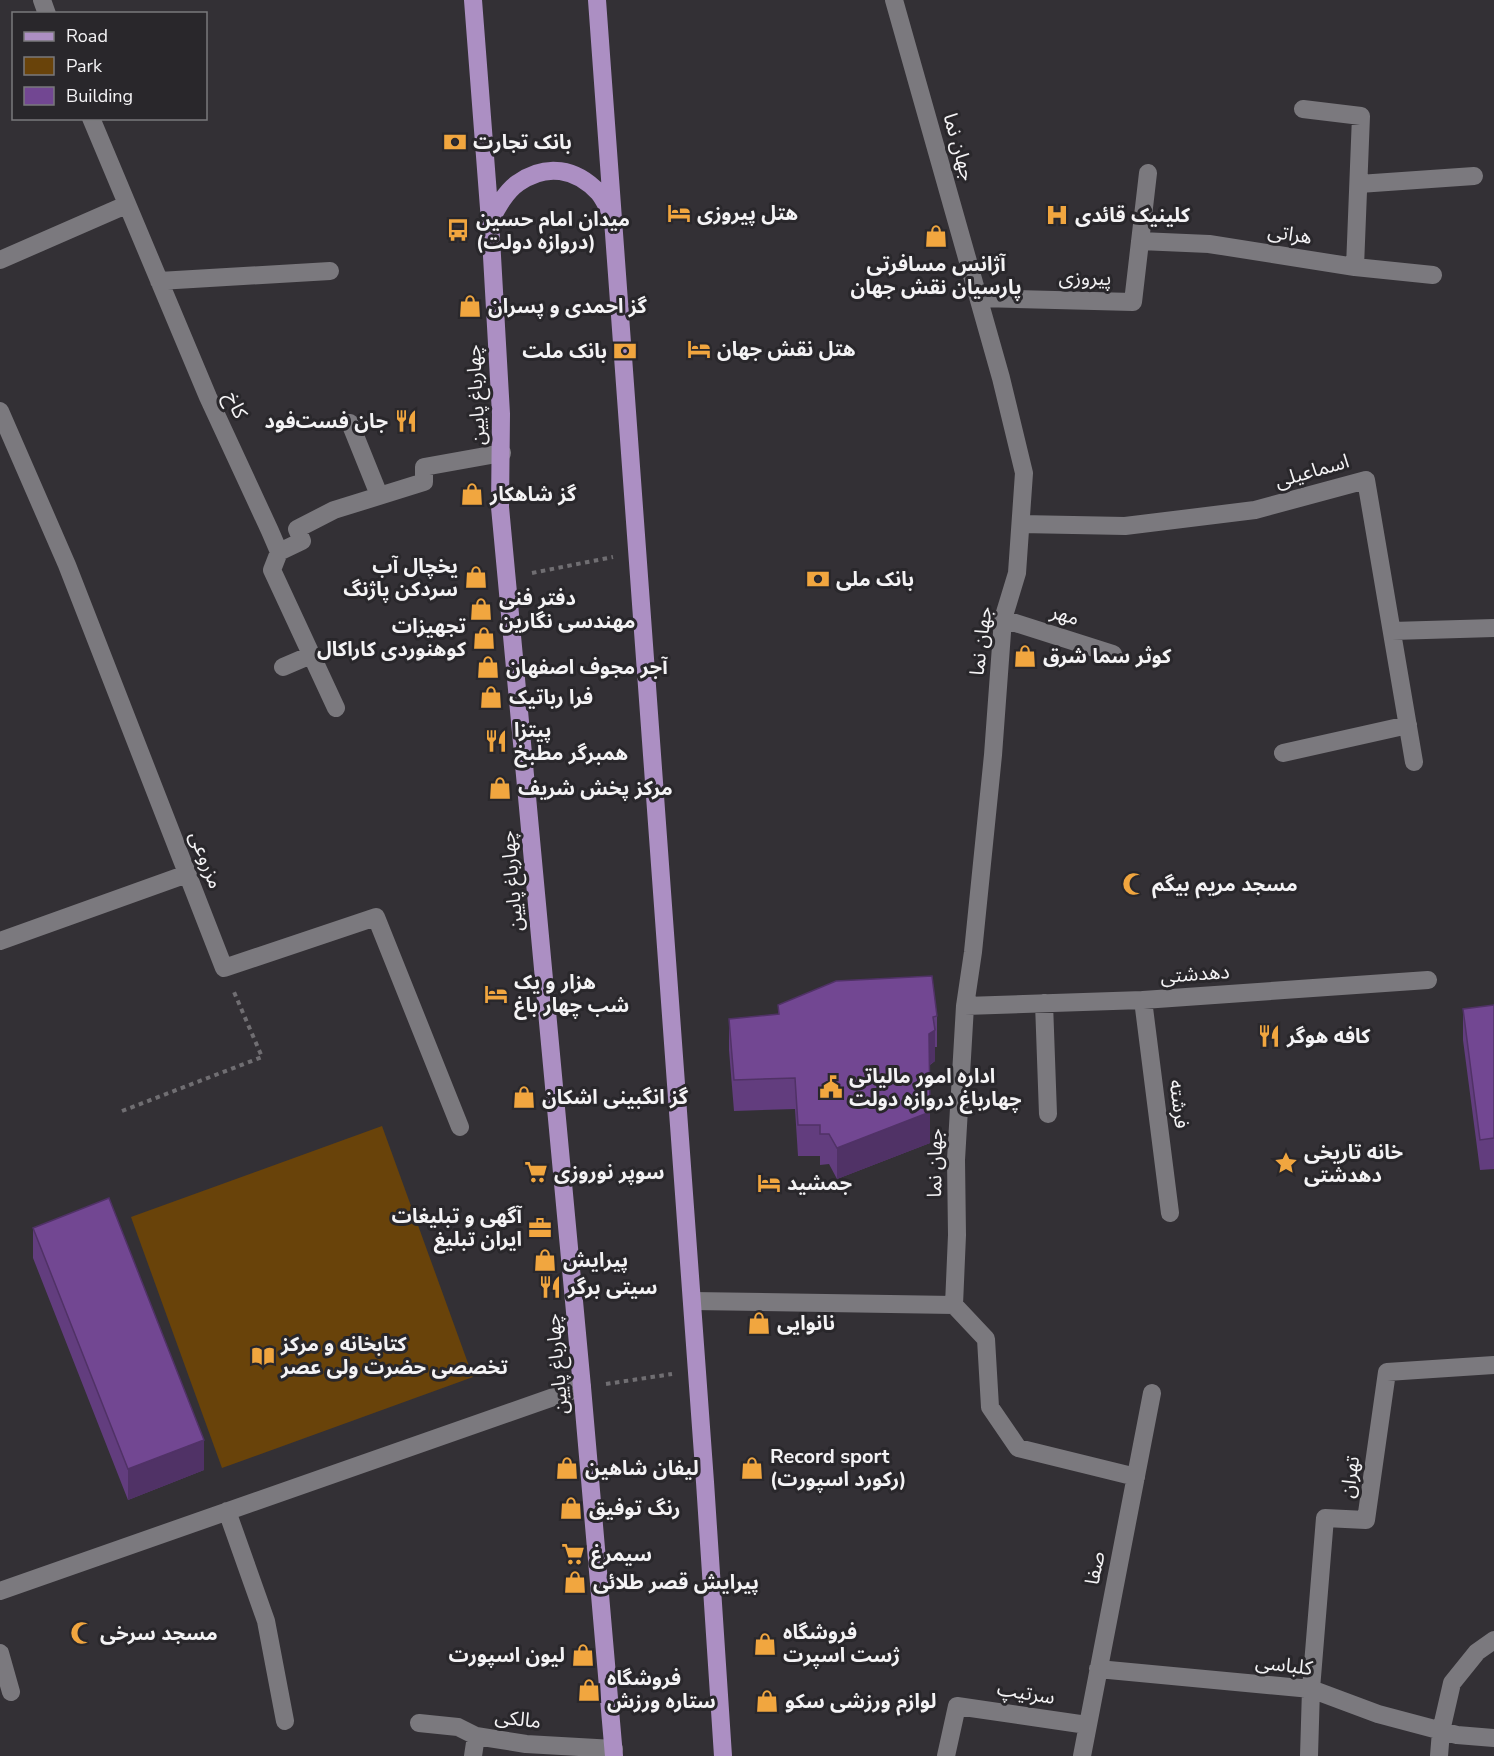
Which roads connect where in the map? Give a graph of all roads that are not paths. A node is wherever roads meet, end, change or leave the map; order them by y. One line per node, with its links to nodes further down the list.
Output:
1 (473, 0): 11 (main road, چهارباغ پایین)
2 (597, 0): 10 (main road)
3 (894, 0): 18 (street, جهان نما)
4 (1303, 109): 8 (street)
5 (92, 120): 9 (street, کاخ)
6 (1148, 173): 12 (street, پیروزی)
7 (1474, 176): 8 (street)
8 (1359, 184): 14 (street)
9 (126, 205): 13 (street); 17 (street, کاخ)
10 (612, 215): 11 (main road); 44 (main road)
11 (490, 221): 21 (main road, چهارباغ پایین)
12 (1140, 242): 14 (street, هراتی); 18 (street, پیروزی)
13 (0, 260)
14 (1355, 267): 16 (street, هراتی)
15 (330, 271): 17 (street)
16 (1433, 275)
17 (159, 281): 24 (street, کاخ)
18 (979, 298): 23 (street, جهان نما)
19 (0, 411): 35 (street, مزروعی)
20 (350, 423): 22 (street)
21 (502, 453): 22 (street); 47 (main road, چهارباغ پایین)
22 (379, 495): 24 (street)
23 (1021, 524): 25 (street, جهان نما); 27 (street, اسماعیلی)
24 (279, 552): 29 (street, کاخ)
25 (1003, 620): 28 (street, مهر); 40 (street, جهان نما)
26 (1494, 628): 27 (street)
27 (1392, 631): 32 (street, اسماعیلی)
28 (1113, 654)
29 (311, 655): 30 (street); 31 (street, کاخ)
30 (283, 667)
31 (336, 708)
32 (1408, 725): 33 (street); 34 (street, اسماعیلی)
33 (1283, 753)
34 (1414, 762)
35 (187, 874): 36 (street); 42 (street, مزروعی)
36 (0, 941)
37 (1428, 980): 38 (street, دهدشتی)
38 (1143, 1000): 39 (street, دهدشتی); 43 (street, فرشته)
39 (1044, 1004): 40 (street, دهدشتی); 41 (street)
40 (966, 1006): 45 (street, جهان نما)
41 (1048, 1114)
42 (460, 1127)
43 (1170, 1213)
44 (692, 1301): 45 (street); 65 (main road)
45 (954, 1305): 49 (street)
46 (1494, 1365): 55 (street, تهران)
47 (582, 1387): 50 (street); 63 (main road, چهارباغ پایین)
48 (1152, 1393): 49 (street, صفا)
49 (1136, 1477): 54 (street, صفا)
50 (227, 1511): 51 (street); 57 (street)
51 (0, 1591)
52 (1494, 1640): 60 (street)
53 (1, 1658): 56 (street)
54 (1098, 1669): 55 (street, کلباسی); 59 (street)
55 (1311, 1689): 60 (street, کلباسی); 68 (street)
56 (11, 1692)
57 (285, 1721)
58 (419, 1723): 61 (street, مالکی)
59 (1087, 1725): 66 (street, سرتیپ); 67 (street)
60 (1441, 1731): 62 (street, کلباسی); 69 (street)
61 (476, 1736): 63 (street, مالکی); 64 (street)
62 (1494, 1738)
63 (614, 1753)
64 (473, 1756)
65 (723, 1756)
66 (946, 1756)
67 (1082, 1756)
68 (1309, 1756)
69 (1439, 1756)

